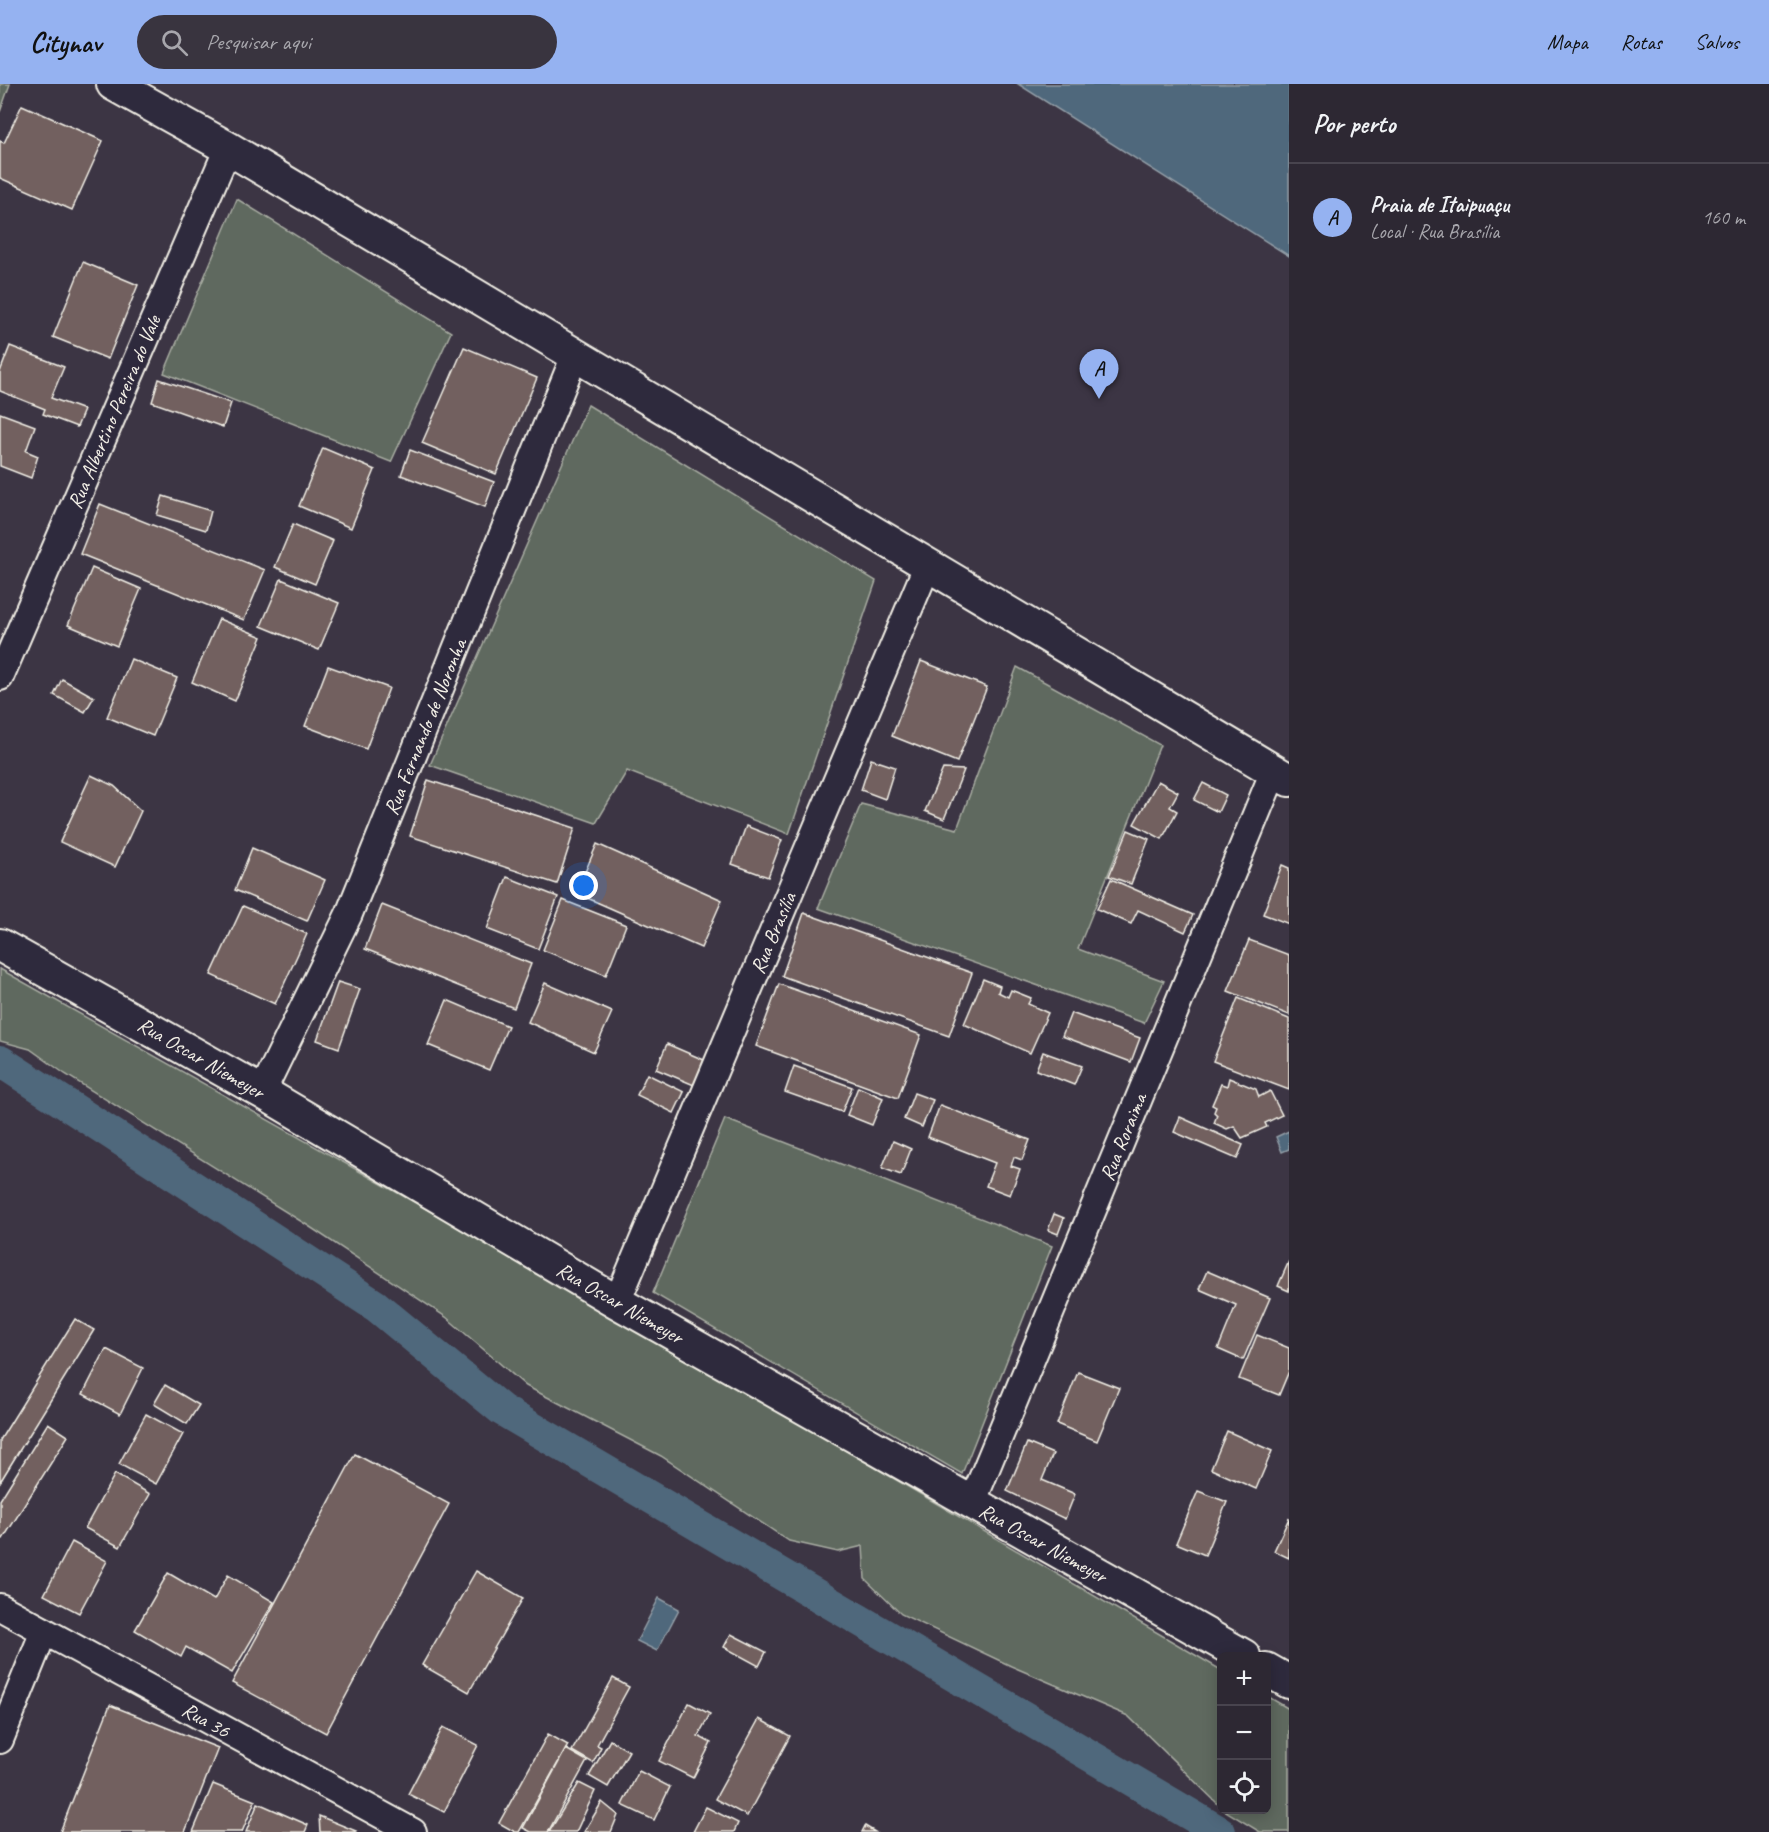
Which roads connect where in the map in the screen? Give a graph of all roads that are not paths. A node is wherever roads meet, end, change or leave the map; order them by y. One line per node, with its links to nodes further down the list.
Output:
1 (113, 84): 2 (street)
2 (228, 148): 3 (street); 5 (street, Rua Albertino Pereira do Vale)
3 (575, 355): 4 (street); 8 (street, Rua Fernando de Noronha)
4 (928, 564): 6 (street); 9 (street, Rua Brasília)
5 (0, 677)
6 (1282, 775): 10 (street, Rua Roraima)
7 (0, 945): 8 (street, Rua Oscar Niemeyer)
8 (262, 1092): 9 (street, Rua Oscar Niemeyer)
9 (617, 1302): 10 (street, Rua Oscar Niemeyer)
10 (972, 1503): 13 (street, Rua Oscar Niemeyer)
11 (0, 1607): 12 (street, Rua 36)
12 (44, 1631): 16 (street); 17 (street, Rua 36)
13 (1237, 1652)
14 (1271, 1672): 15 (street)
15 (1289, 1682)
16 (0, 1740)
17 (399, 1829)

